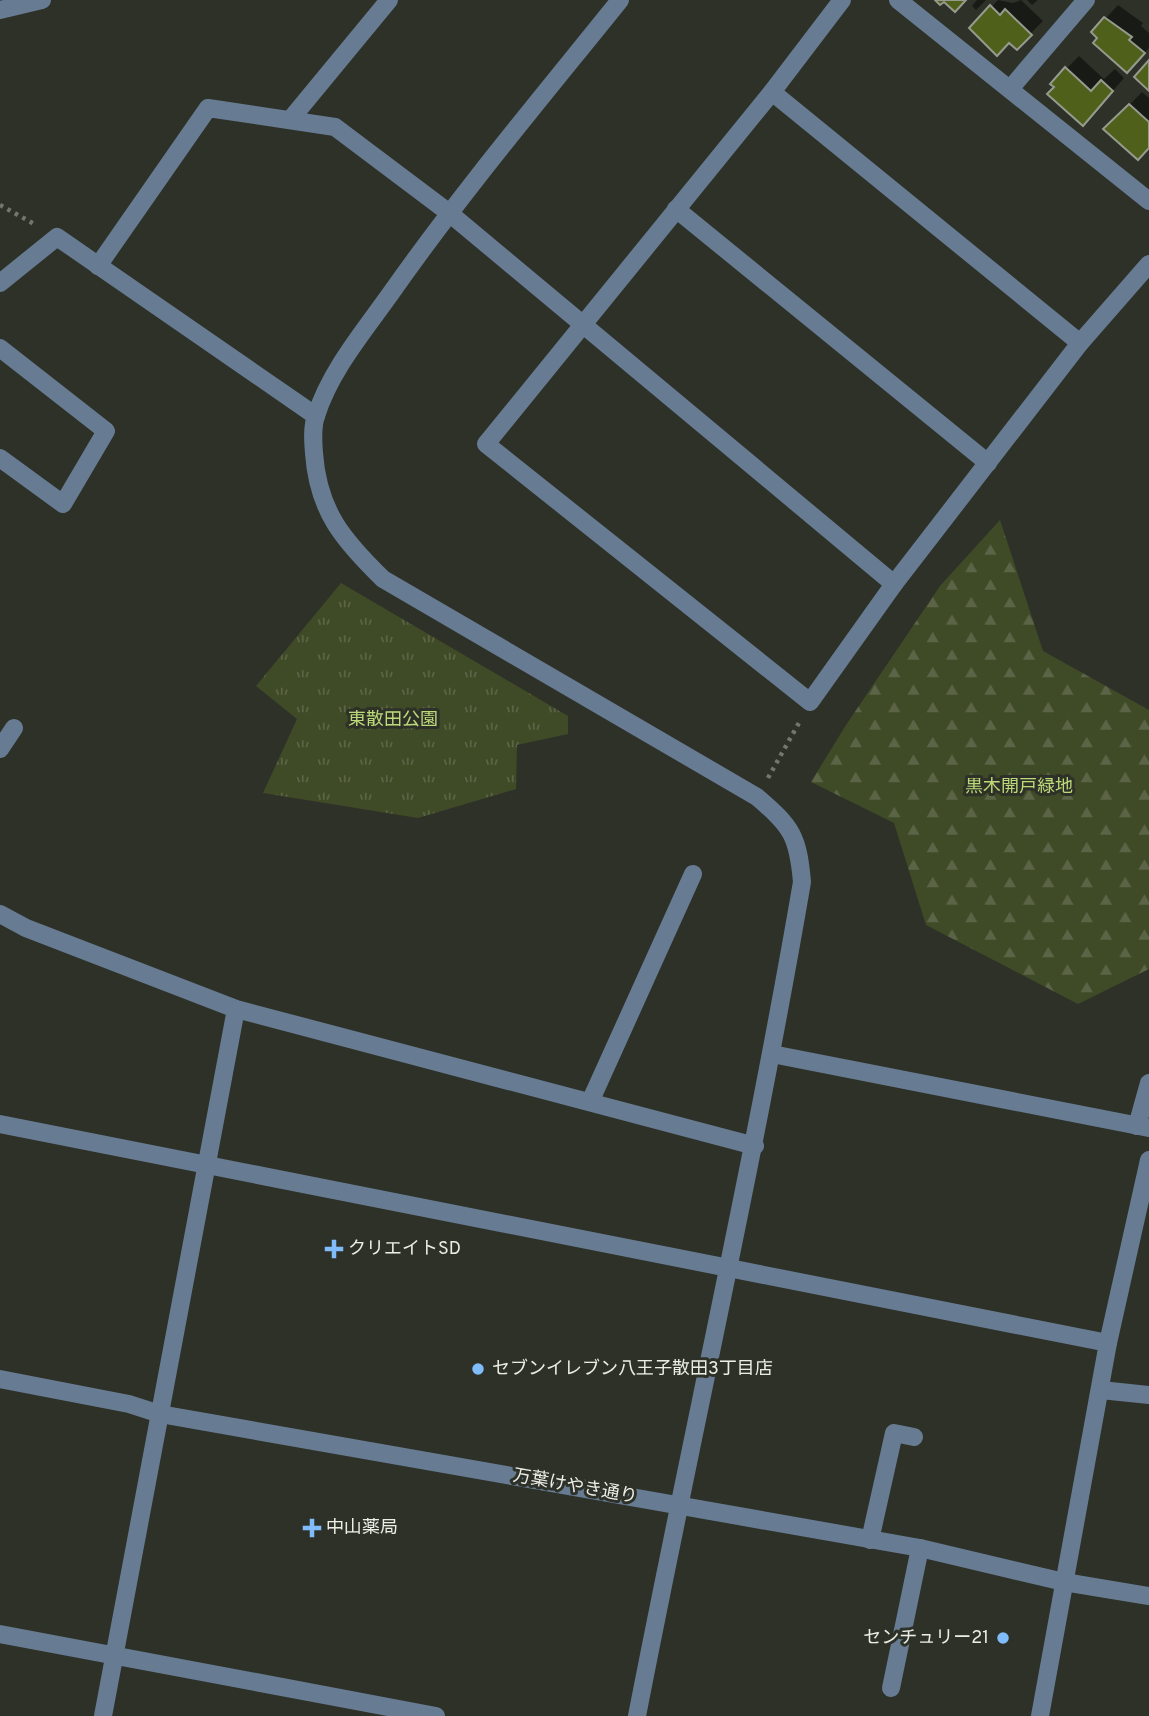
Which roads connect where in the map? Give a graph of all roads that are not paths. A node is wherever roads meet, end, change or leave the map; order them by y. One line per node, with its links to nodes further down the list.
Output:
1 (42, 0): 7 (street)
2 (389, 0): 10 (street)
3 (620, 0): 13 (street)
4 (842, 0): 9 (street)
5 (898, 0): 8 (street)
6 (1086, 0): 8 (street)
7 (0, 10)
8 (1010, 89): 11 (street)
9 (772, 92): 12 (street); 18 (street)
10 (290, 120): 13 (street); 15 (street)
11 (1149, 201)
12 (676, 209): 17 (street); 22 (street)
13 (448, 212): 17 (street); 20 (street)
14 (1149, 264): 18 (street)
15 (98, 266): 16 (street); 20 (street)
16 (0, 283)
17 (582, 326): 23 (street); 23 (street)
18 (1080, 343): 22 (street)
19 (0, 348): 21 (street)
20 (316, 416): 29 (street)
21 (0, 458)
22 (988, 463): 23 (street)
23 (894, 584)
24 (14, 728): 25 (street)
25 (0, 749)
26 (693, 874): 31 (street)
27 (0, 914): 28 (street)
28 (236, 1009): 31 (street); 36 (street)
29 (772, 1054): 33 (street); 34 (street)
30 (1149, 1083): 33 (street)
31 (590, 1102): 34 (street)
32 (0, 1124): 36 (street)
33 (1143, 1127)
34 (755, 1146): 37 (street)
35 (1149, 1160): 38 (street)
36 (207, 1165): 37 (street); 42 (street)
37 (730, 1269): 38 (street); 44 (street)
38 (1108, 1343): 40 (street)
39 (0, 1379): 42 (street, 万葉けやき通り)
40 (1101, 1390): 41 (street); 47 (street)
41 (1149, 1395)
42 (160, 1414): 44 (street, 万葉けやき通り); 50 (street)
43 (914, 1437): 45 (street)
44 (678, 1505): 45 (street, 万葉けやき通り); 54 (street)
45 (870, 1540): 46 (street, 万葉けやき通り)
46 (920, 1548): 47 (street, 万葉けやき通り); 51 (street)
47 (1064, 1582): 48 (street, 万葉けやき通り); 55 (street)
48 (1149, 1596)
49 (0, 1634): 50 (street)
50 (114, 1655): 52 (street); 53 (street)
51 (891, 1688)
52 (103, 1716)
53 (436, 1716)
54 (637, 1716)
55 (1040, 1716)

